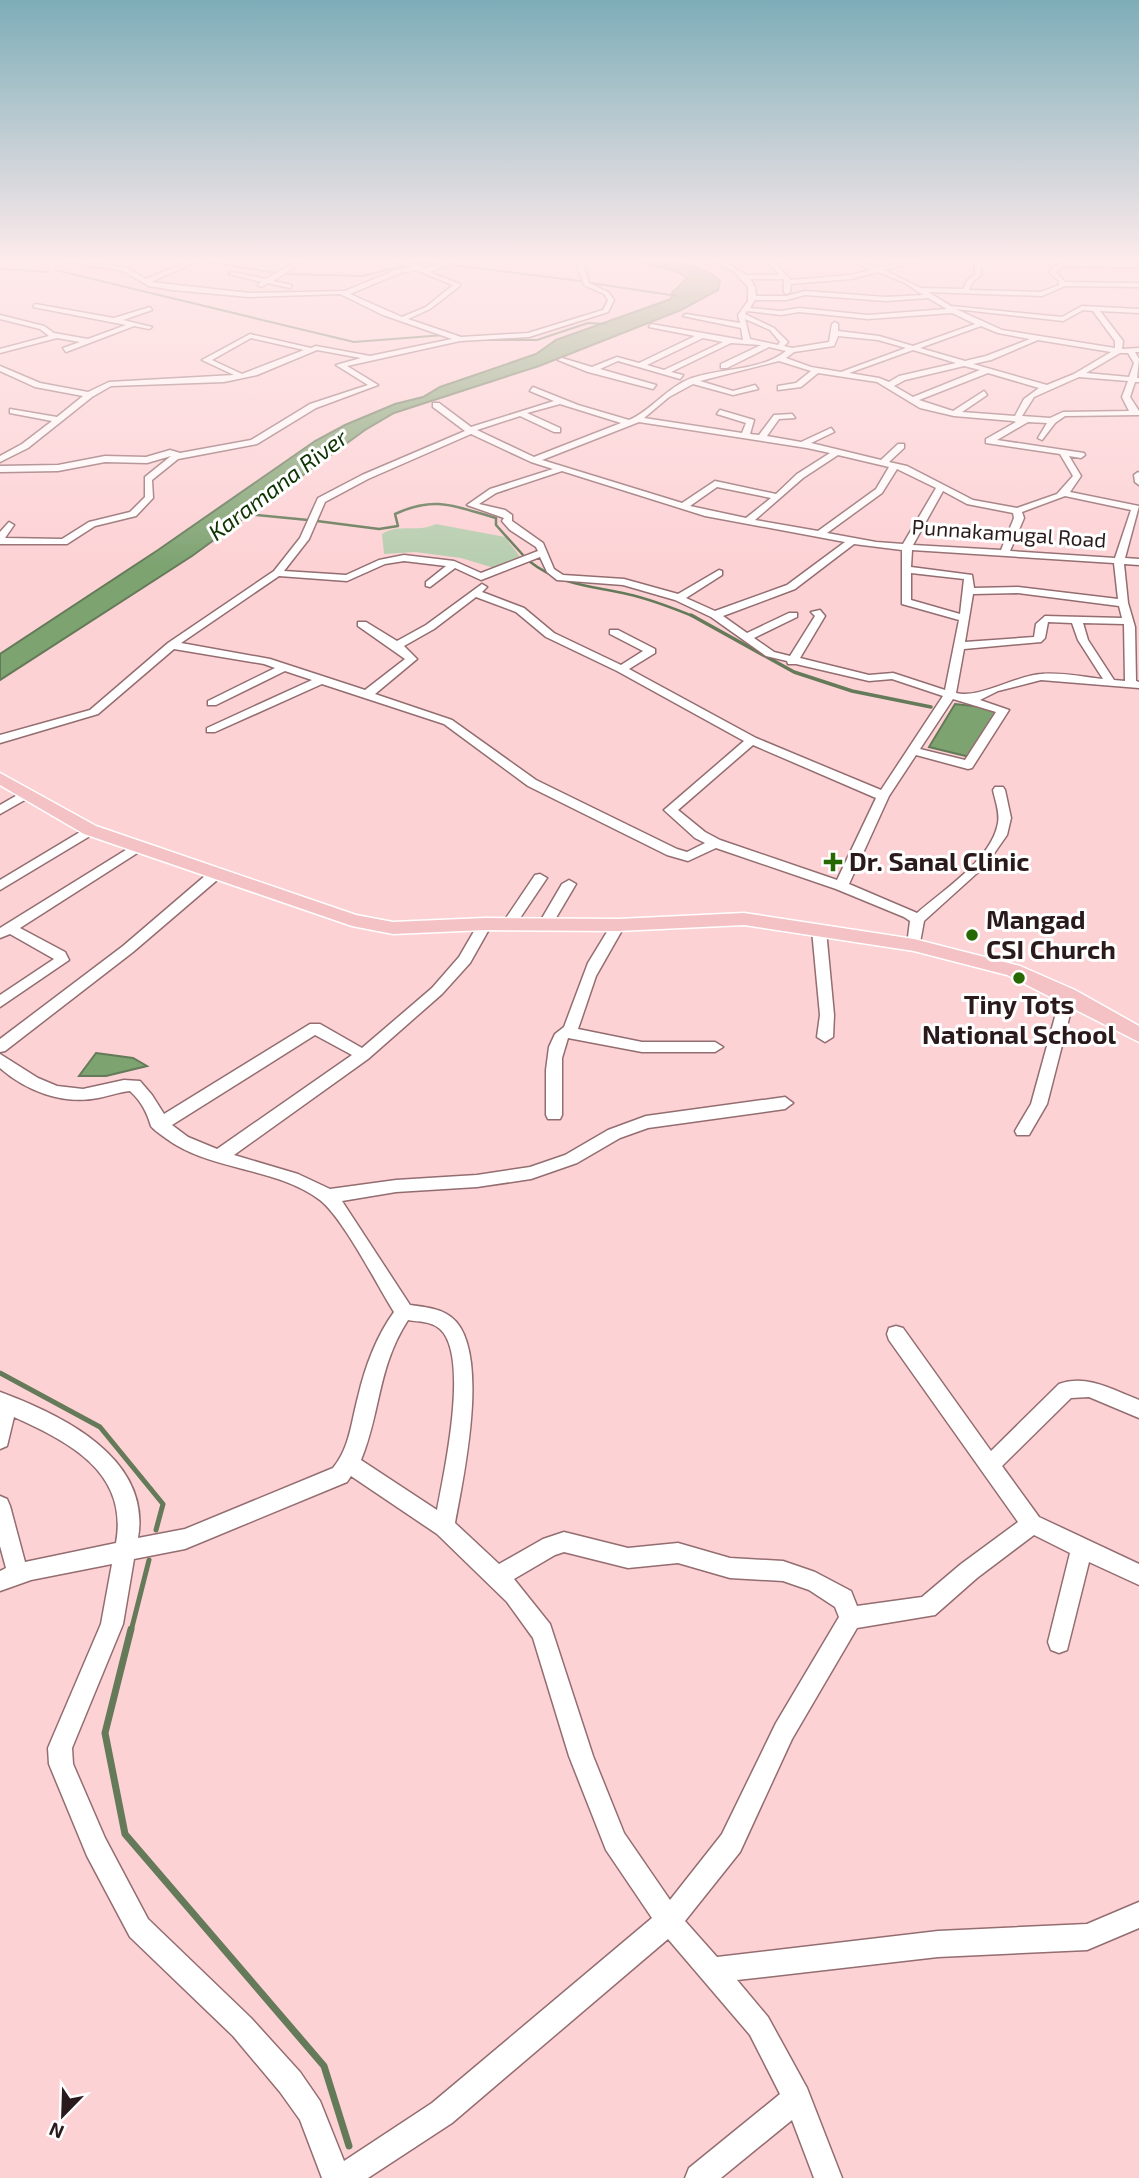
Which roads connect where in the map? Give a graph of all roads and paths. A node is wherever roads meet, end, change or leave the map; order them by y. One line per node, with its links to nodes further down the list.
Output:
1 (212, 363): 27 (street)
2 (275, 363): 27 (street)
3 (356, 363): 65 (street)
4 (570, 363): 21 (street)
5 (608, 363): 21 (street)
6 (632, 363): 17 (street)
7 (646, 363): 17 (street)
8 (685, 363): 24 (street)
9 (731, 363): 19 (street)
10 (765, 363): 31 (street)
11 (792, 363): 22 (street)
12 (873, 363): 25 (street)
13 (959, 363): 18 (street)
14 (973, 363): 18 (street)
15 (1099, 363): 26 (street)
16 (1138, 363): 29 (street)
17 (641, 365): 24 (street)
18 (966, 365): 23 (street); 32 (street)
19 (724, 366)
20 (0, 368): 40 (street)
21 (591, 370): 33 (street)
22 (817, 370): 25 (street); 36 (street)
23 (985, 371): 35 (street); 42 (street)
24 (666, 372): 28 (street)
25 (841, 374): 32 (street)
26 (1078, 375): 29 (street); 35 (street)
27 (241, 376): 40 (street)
28 (680, 377)
29 (1130, 379): 30 (street); 48 (street)
30 (1139, 380)
31 (692, 381): 34 (street); 52 (street)
32 (888, 386): 38 (street)
33 (653, 387)
34 (755, 387)
35 (1044, 387): 53 (street)
36 (781, 388)
37 (533, 389): 43 (street)
38 (900, 393): 41 (street); 42 (street)
39 (984, 393): 49 (street)
40 (89, 395): 51 (street)
41 (889, 397)
42 (912, 400): 49 (street)
43 (561, 401): 47 (street); 52 (street)
44 (436, 405): 55 (street, Punnakamugal Road)
45 (13, 411): 51 (street)
46 (720, 412): 58 (street)
47 (520, 413): 55 (street); 56 (street)
48 (1136, 413): 54 (street)
49 (954, 414): 53 (street)
50 (792, 416): 59 (street)
51 (60, 420): 67 (street)
52 (633, 420): 58 (street); 68 (street)
53 (1021, 420): 54 (street); 64 (street)
54 (1052, 421): 60 (street)
55 (471, 430): 68 (street, Punnakamugal Road); 91 (street)
56 (557, 430)
57 (831, 430): 61 (street)
58 (746, 434): 59 (street)
59 (763, 436): 61 (street)
60 (1042, 439)
61 (803, 444): 63 (street)
62 (901, 446): 69 (street)
63 (835, 453): 69 (street); 75 (street)
64 (1064, 454): 66 (street); 74 (street)
65 (181, 455): 72 (street); 82 (street)
66 (1081, 456)
67 (0, 460)
68 (534, 460): 71 (street, Punnakamugal Road)
69 (881, 464): 70 (street)
70 (894, 466): 73 (street); 81 (street)
71 (561, 468): 76 (street, Punnakamugal Road); 85 (street)
72 (0, 469)
73 (940, 488): 78 (street); 84 (street)
74 (1067, 494): 77 (street); 78 (street)
75 (778, 497): 76 (street); 79 (street)
76 (682, 507): 79 (street, Punnakamugal Road)
77 (1137, 510): 87 (street)
78 (1017, 511): 86 (street)
79 (748, 521): 81 (street, Punnakamugal Road)
80 (9, 525): 82 (street)
81 (819, 535): 83 (street, Punnakamugal Road)
82 (0, 540)
83 (852, 541): 84 (street, Punnakamugal Road); 99 (street)
84 (907, 546): 86 (street, Punnakamugal Road); 90 (street)
85 (543, 552): 94 (street); 96 (street)
86 (1004, 552): 87 (street, Punnakamugal Road)
87 (1119, 561): 88 (street, Punnakamugal Road); 97 (street)
88 (1139, 562)
89 (454, 564): 91 (street); 93 (street); 94 (street)
90 (906, 569): 95 (street); 101 (street)
91 (277, 573): 107 (street)
92 (719, 573): 96 (street)
93 (430, 584)
94 (480, 585): 108 (street); 112 (street)
95 (969, 591): 97 (street); 101 (street)
96 (679, 598): 99 (street)
97 (1123, 603): 103 (street)
98 (816, 612): 110 (street)
99 (715, 615): 106 (street)
100 (793, 615): 106 (street)
101 (963, 618): 109 (street)
102 (1076, 618): 103 (street); 109 (street); 114 (street)
103 (1128, 621): 115 (street)
104 (362, 624): 108 (street)
105 (614, 632): 112 (street)
106 (745, 638): 110 (street)
107 (172, 645): 111 (street); 121 (street)
108 (397, 646): 116 (street)
109 (960, 646): 117 (street)
110 (792, 662): 117 (street)
111 (285, 667): 113 (street); 119 (street)
112 (621, 669): 122 (street)
113 (321, 680): 116 (street); 120 (street)
114 (1111, 683): 115 (street); 118 (street)
115 (1135, 685)
116 (366, 695): 130 (street)
117 (950, 695): 118 (street); 123 (street)
118 (970, 700): 123 (street)
119 (212, 703)
120 (211, 730)
121 (0, 739)
122 (752, 740): 127 (street); 130 (street)
123 (912, 750): 127 (street)
124 (0, 778): 126 (main road)
125 (999, 790): 137 (street)
126 (26, 794): 128 (street); 129 (main road)
127 (884, 796): 136 (street)
128 (0, 810)
129 (90, 830): 131 (main road); 135 (street)
130 (715, 843): 136 (street)
131 (137, 847): 132 (main road); 143 (street)
132 (218, 872): 138 (main road); 150 (street)
133 (540, 878): 139 (street)
134 (569, 884): 140 (street)
135 (0, 886)
136 (841, 886): 137 (street)
137 (916, 920): 144 (street)
138 (485, 924): 139 (main road); 152 (street)
139 (509, 924): 140 (main road)
140 (545, 925): 141 (main road)
141 (618, 925): 142 (main road); 147 (street)
142 (819, 930): 144 (main road); 149 (street)
143 (5, 931): 146 (street)
144 (914, 945): 145 (main road)
145 (1068, 995): 148 (main road); 157 (street)
146 (0, 1002)
147 (570, 1031): 151 (street); 155 (street)
148 (1139, 1033)
149 (825, 1037)
150 (0, 1047)
151 (715, 1048)
152 (363, 1055): 156 (street); 158 (street)
153 (0, 1059): 156 (street)
154 (785, 1103): 159 (street)
155 (554, 1115)
156 (159, 1125): 158 (street)
157 (1023, 1130)
158 (220, 1156): 159 (street)
159 (329, 1196): 160 (street)
160 (404, 1312): 165 (street); 169 (street)
161 (896, 1334): 166 (street)
162 (4, 1403): 164 (street); 171 (street)
163 (1139, 1409): 166 (street)
164 (0, 1440)
165 (350, 1464): 169 (street); 171 (street)
166 (990, 1465): 168 (street)
167 (0, 1506): 174 (street)
168 (1032, 1524): 170 (street); 175 (street)
169 (444, 1527): 173 (street)
170 (1082, 1548): 172 (street); 176 (street)
171 (122, 1551): 174 (street); 182 (street)
172 (1139, 1576)
173 (497, 1577): 175 (street); 178 (street)
174 (9, 1578)
175 (851, 1618): 178 (street)
176 (1059, 1642)
177 (1139, 1915): 179 (street)
178 (669, 1921): 179 (street); 183 (street)
179 (713, 1970): 180 (street)
180 (797, 2098): 181 (street); 184 (street)
181 (827, 2176)
182 (336, 2178)
183 (343, 2178)
184 (699, 2178)

